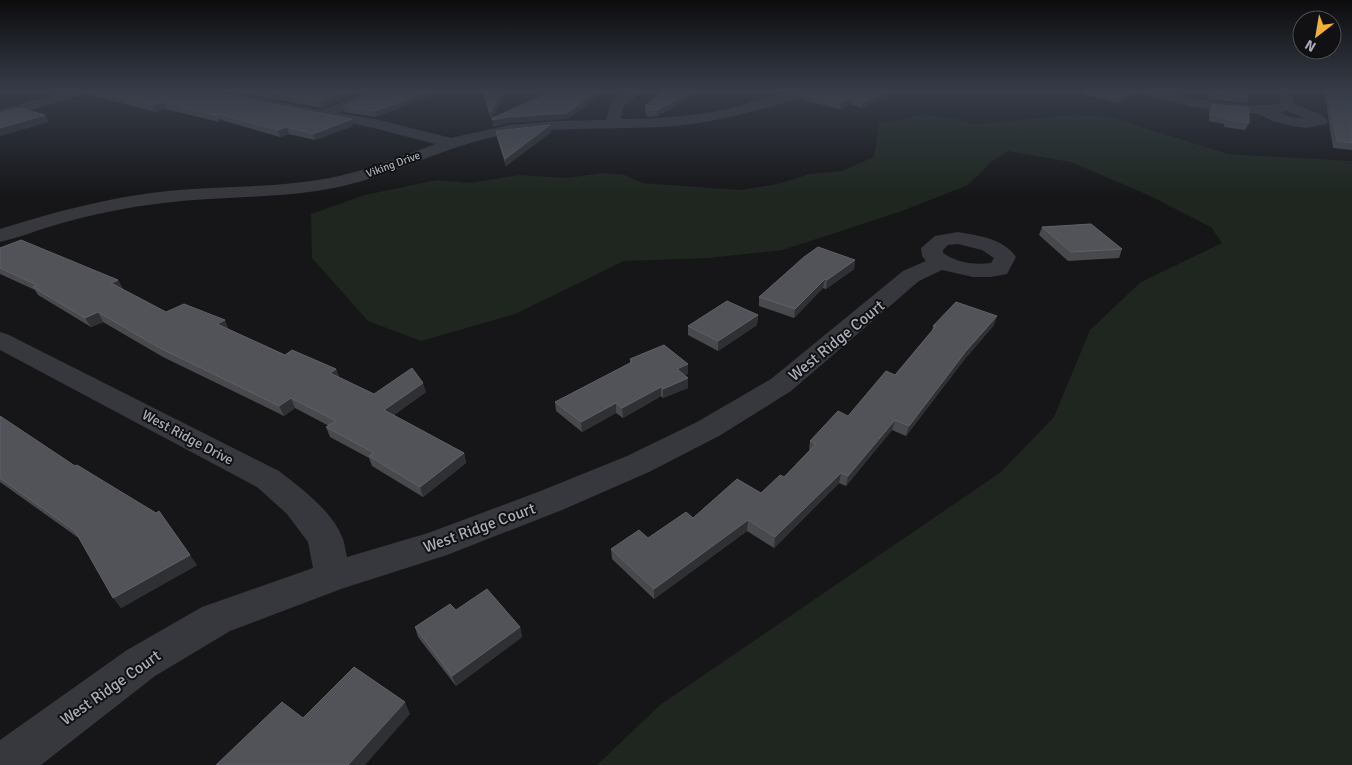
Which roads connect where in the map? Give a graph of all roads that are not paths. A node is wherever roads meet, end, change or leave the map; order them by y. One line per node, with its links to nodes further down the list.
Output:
1 (378, 126): 3 (street)
2 (538, 126): 3 (street, Viking Drive)
3 (450, 143): 4 (street, Viking Drive)
4 (0, 236)
5 (941, 262): 7 (street, West Ridge Court)
6 (0, 340): 7 (street, West Ridge Drive)
7 (332, 576): 8 (street, West Ridge Court)
8 (4, 765)

